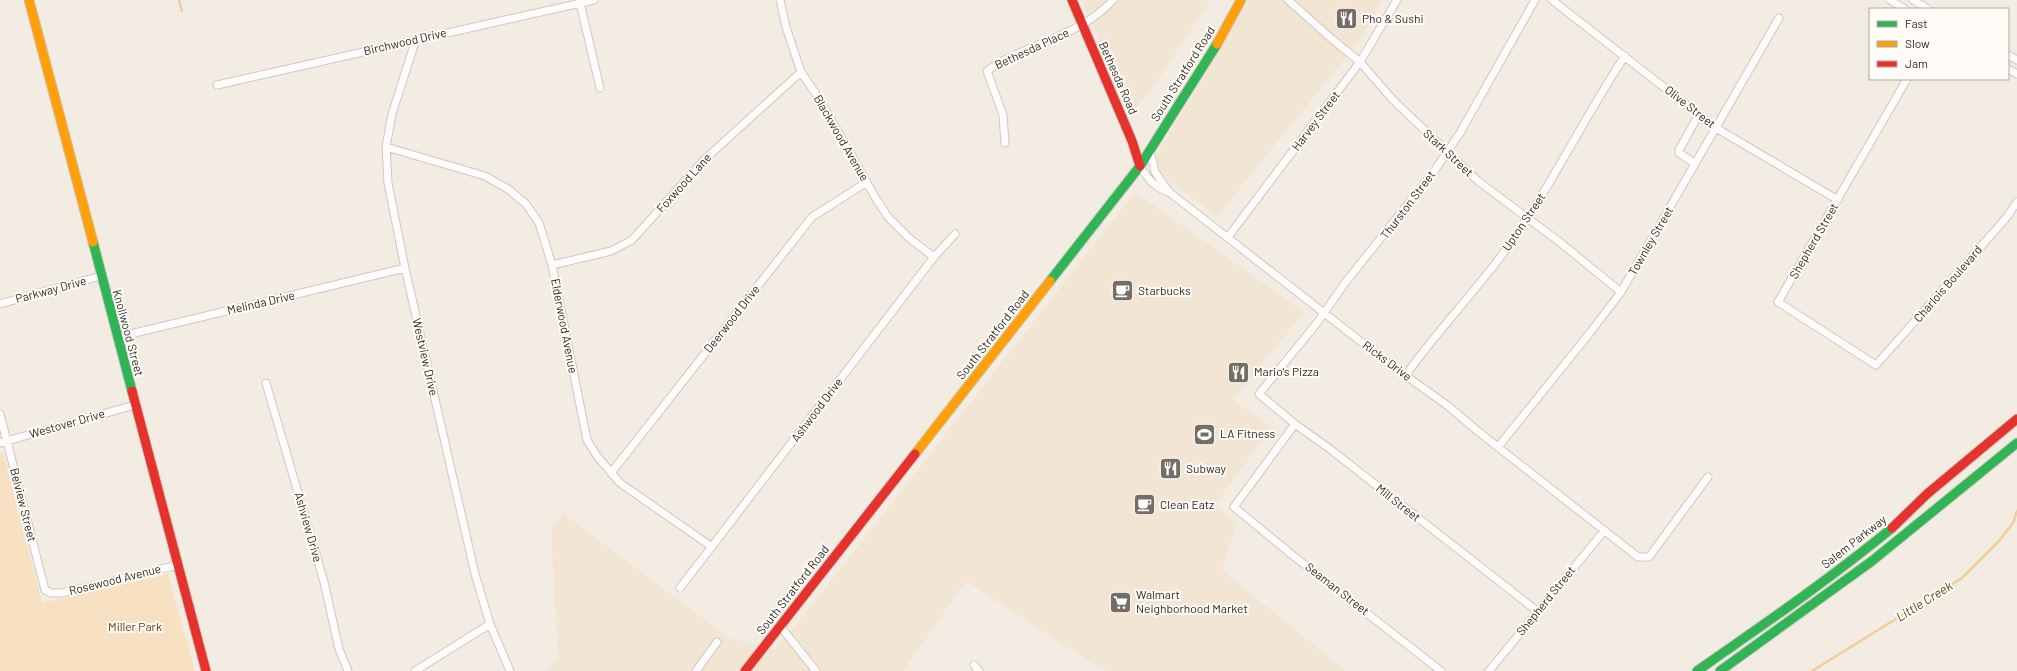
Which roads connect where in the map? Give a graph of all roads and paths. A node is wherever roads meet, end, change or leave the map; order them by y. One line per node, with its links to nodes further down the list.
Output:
1 (29, 0): 43 (main road, Knollwood Street)
2 (594, 0): 13 (street, Birchwood Drive)
3 (780, 0): 21 (street, Blackwood Avenue)
4 (1072, 0): 17 (main road, Bethesda Road)
5 (1113, 0): 17 (street)
6 (1241, 0): 29 (main road, South Stratford Road)
7 (1288, 0): 20 (street, Stark Street)
8 (1397, 0): 20 (street, Harvey Street)
9 (1535, 0): 30 (street, Thurston Street)
10 (1552, 0): 19 (street, Olive Street)
11 (1890, 0): 14 (street)
12 (1913, 0): 15 (street)
13 (580, 3): 18 (street, Birchwood Drive); 24 (street)
14 (1903, 8)
15 (1926, 8)
16 (1779, 18): 26 (street, Townley Street)
17 (1082, 26): 27 (street, Bethesda Place); 32 (main road, Bethesda Road)
18 (416, 39): 23 (street, Birchwood Drive); 28 (street, Westview Drive)
19 (1625, 56): 25 (street, Olive Street); 37 (street, Upton Street)
20 (1360, 62): 30 (street, Stark Street); 39 (street, Harvey Street)
21 (802, 72): 33 (street, Blackwood Avenue); 41 (street, Foxwood Lane)
22 (1906, 80): 35 (street, Shepherd Street)
23 (217, 85)
24 (600, 88)
25 (1699, 114): 26 (street, Olive Street); 31 (street)
26 (1716, 128): 31 (street, Townley Street); 35 (street, Olive Street)
27 (1006, 144)
28 (386, 146): 41 (street, Elderwood Avenue); 42 (street, Westview Drive)
29 (1150, 150): 32 (main road, South Stratford Road); 34 (street, Ricks Drive)
30 (1446, 152): 37 (street, Stark Street); 46 (street, Thurston Street)
31 (1694, 163): 44 (street, Townley Street)
32 (1140, 166): 34 (street, Ricks Drive); 68 (main road, South Stratford Road)
33 (867, 182): 40 (street, Blackwood Avenue); 59 (street, Deerwood Drive)
34 (1169, 192): 39 (street, Ricks Drive)
35 (1838, 200): 48 (street, Shepherd Street)
36 (2017, 202): 48 (street, Charlois Boulevard)
37 (1528, 218): 44 (street, Stark Street); 49 (street, Upton Street)
38 (955, 234): 40 (street, Ashwood Drive)
39 (1228, 237): 46 (street, Ricks Drive)
40 (934, 257): 62 (street, Ashwood Drive)
41 (552, 265): 59 (street, Elderwood Avenue)
42 (405, 268): 47 (street, Melinda Drive); 67 (street, Westview Drive)
43 (101, 276): 45 (street, Parkway Drive); 47 (main road, Knollwood Street)
44 (1621, 292): 58 (street, Townley Street)
45 (0, 304)
46 (1324, 311): 49 (street, Ricks Drive); 51 (street, Thurston Street)
47 (118, 337): 52 (main road, Knollwood Street)
48 (1876, 365)
49 (1406, 375): 58 (street, Ricks Drive)
50 (266, 383): 71 (street, Ashview Drive)
51 (1259, 394): 55 (street, Mill Street)
52 (135, 405): 56 (street, Westover Drive); 63 (main road, Knollwood Street)
53 (0, 414): 56 (street, Belview Street)
54 (2017, 419): 79 (main road, Salem Parkway)
55 (1295, 424): 66 (street, Mill Street); 77 (street, Seaman Street)
56 (4, 442): 65 (street, Belview Street)
57 (2017, 443): 80 (main road)
58 (1498, 447): 61 (street, Ricks Drive)
59 (611, 473): 62 (street, Elderwood Avenue)
60 (1708, 477): 61 (street, Ricks Drive)
61 (1604, 531): 66 (street, Shepherd Street)
62 (712, 547): 64 (street, Ashwood Drive)
63 (178, 565): 65 (street, Rosewood Avenue); 70 (main road, Knollwood Street)
64 (680, 588)
65 (51, 594)
66 (1537, 611): 78 (street, Shepherd Street)
67 (490, 624): 72 (street); 73 (street, Westview Drive)
68 (780, 626): 75 (main road, South Stratford Road); 76 (street)
69 (717, 642): 74 (street)
70 (206, 671)
71 (348, 671)
72 (415, 671)
73 (510, 671)
74 (696, 671)
75 (745, 671)
76 (816, 671)
77 (1441, 671)
78 (1489, 671)
79 (1697, 671)
80 (1720, 671)

